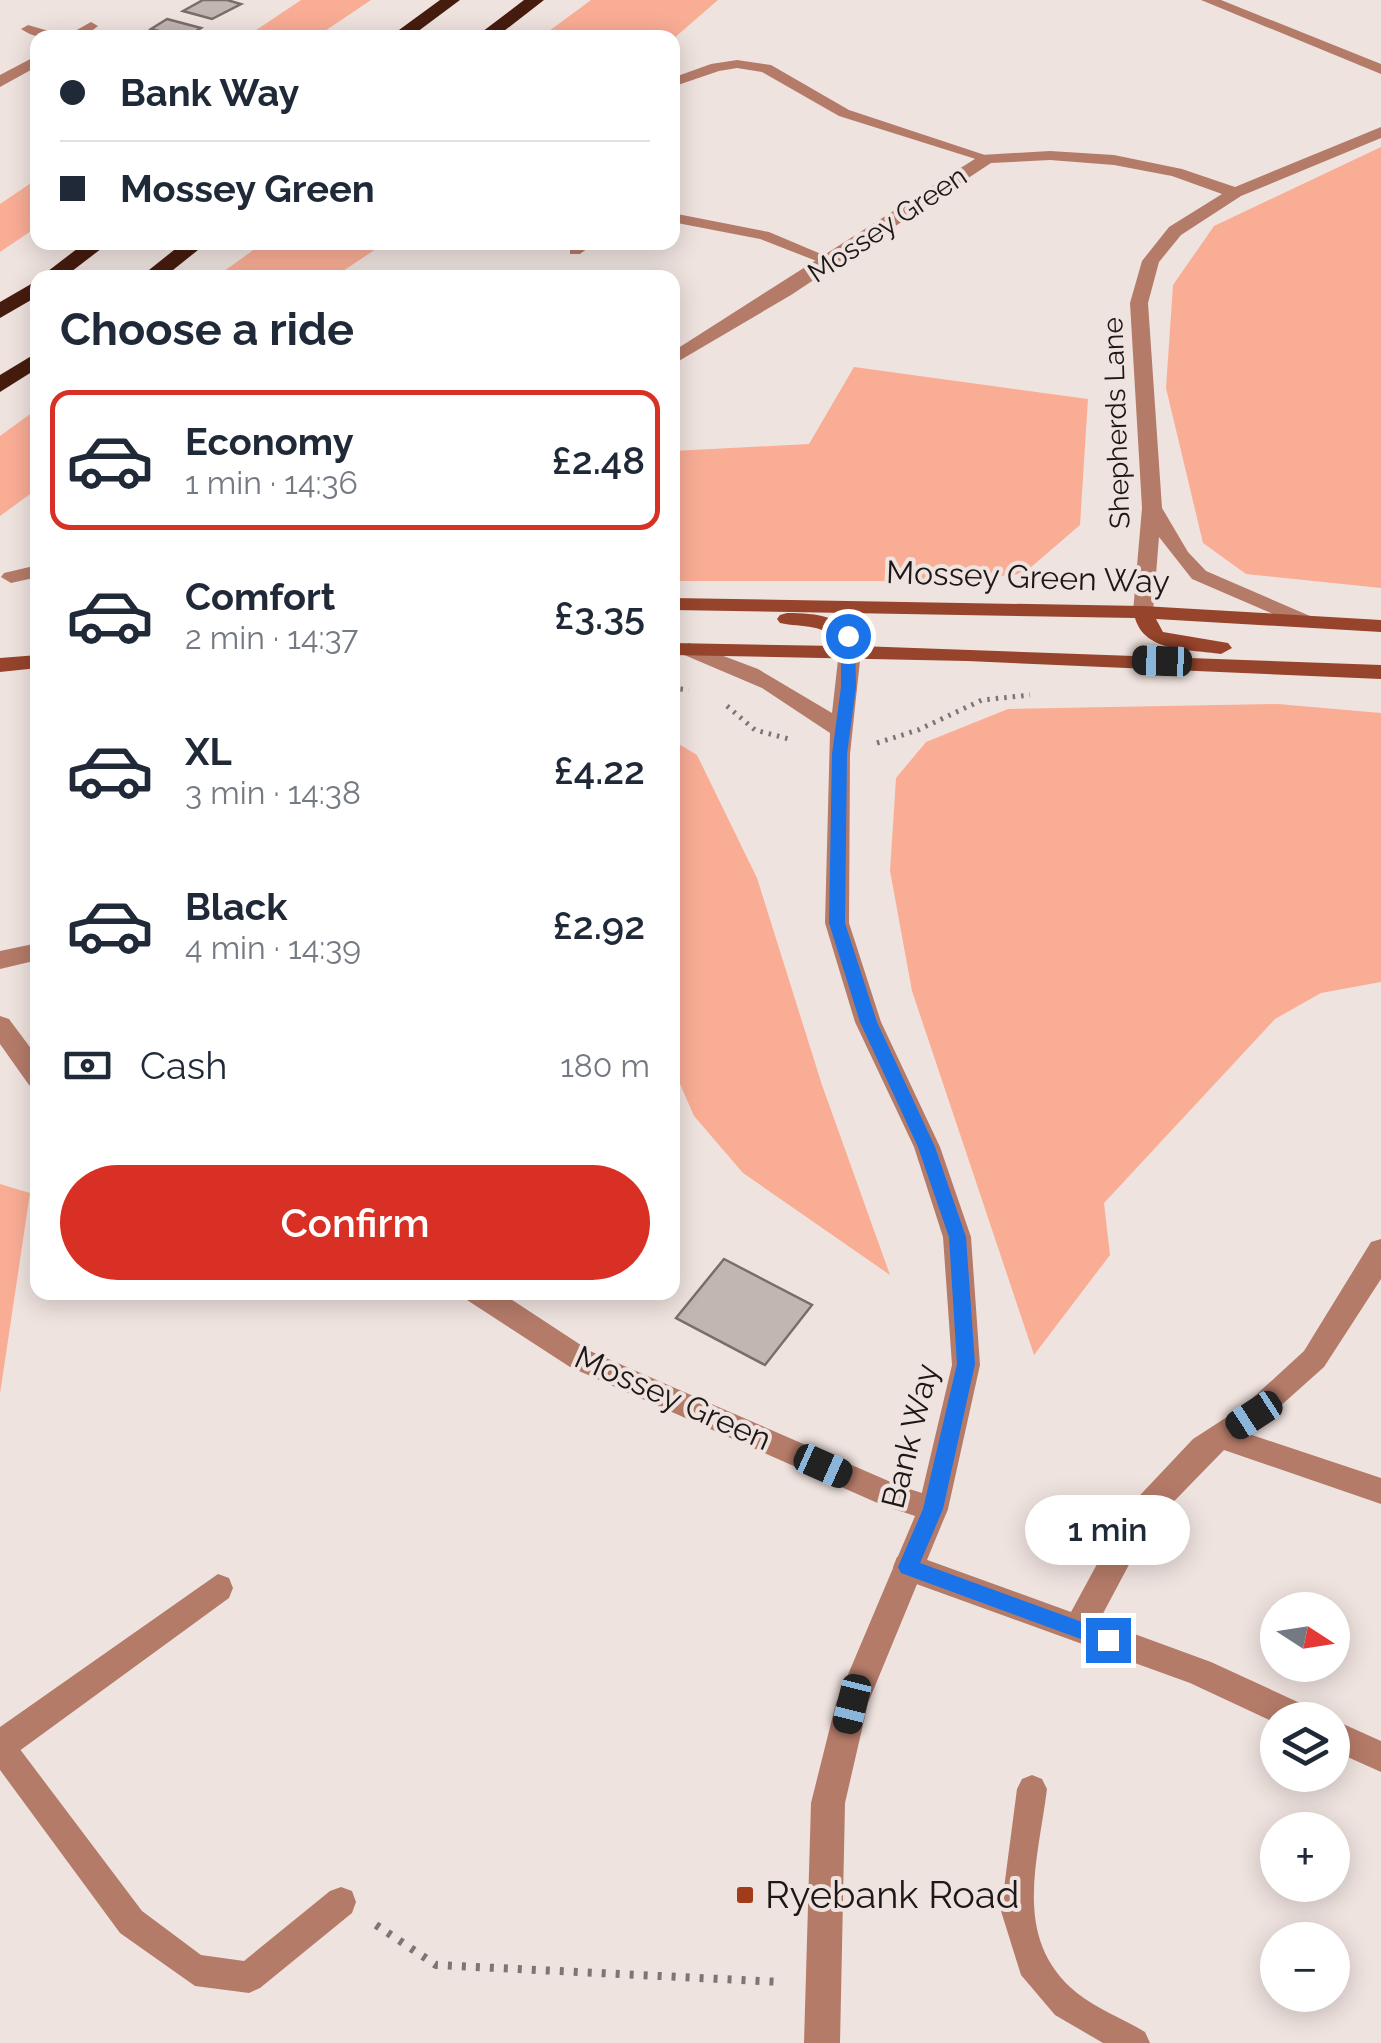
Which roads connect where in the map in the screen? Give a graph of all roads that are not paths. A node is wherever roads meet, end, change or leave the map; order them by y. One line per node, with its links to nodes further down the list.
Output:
1 (451, 0): 8 (highway)
2 (535, 0): 9 (highway)
3 (1208, 0): 11 (street)
4 (91, 26): 7 (street)
5 (28, 29): 6 (street)
6 (32, 30)
7 (85, 30)
8 (408, 30)
9 (494, 30)
10 (30, 64): 13 (street)
11 (1381, 69)
12 (680, 80): 15 (lane)
13 (0, 82)
14 (1381, 132): 16 (street, Shepherds Lane)
15 (988, 158): 16 (street, Mossey Green); 20 (street, Mossey Green)
16 (1235, 193): 28 (street, Shepherds Lane)
17 (680, 219): 20 (lane)
18 (89, 250): 21 (highway)
19 (187, 250): 22 (highway)
20 (832, 262): 25 (street, Mossey Green)
21 (60, 270)
22 (161, 270)
23 (30, 291): 24 (highway)
24 (0, 312)
25 (680, 355)
26 (30, 364): 27 (highway)
27 (0, 385)
28 (1152, 508): 32 (street, Shepherds Lane); 34 (street)
29 (30, 572): 30 (street)
30 (11, 576)
31 (680, 604): 32 (main road, Mossey Green Way)
32 (1143, 612): 34 (main road, Mossey Green Way); 38 (main road)
33 (680, 620): 37 (main road)
34 (1303, 620): 35 (main road, Mossey Green Way)
35 (1381, 626)
36 (681, 649): 37 (main road); 42 (street)
37 (850, 651): 41 (main road); 42 (street, Bank Way)
38 (1381, 656)
39 (30, 662): 40 (main road)
40 (0, 664)
41 (1381, 672)
42 (841, 736): 51 (street, Bank Way)
43 (30, 953): 44 (street)
44 (0, 960)
45 (0, 1026): 46 (street)
46 (30, 1067)
47 (1381, 1250): 49 (street)
48 (490, 1300): 51 (street, Mossey Green)
49 (1221, 1436): 50 (street); 54 (street)
50 (1381, 1490)
51 (933, 1509): 52 (street, Bank Way)
52 (908, 1567): 54 (street); 61 (street, Bank Way)
53 (218, 1588): 57 (street)
54 (1078, 1630): 55 (street)
55 (1264, 1702)
56 (1350, 1742): 58 (street)
57 (0, 1746): 60 (lane)
58 (1381, 1757)
59 (1032, 1789): 62 (lane)
60 (342, 1902)
61 (822, 2043)
62 (1134, 2043)

